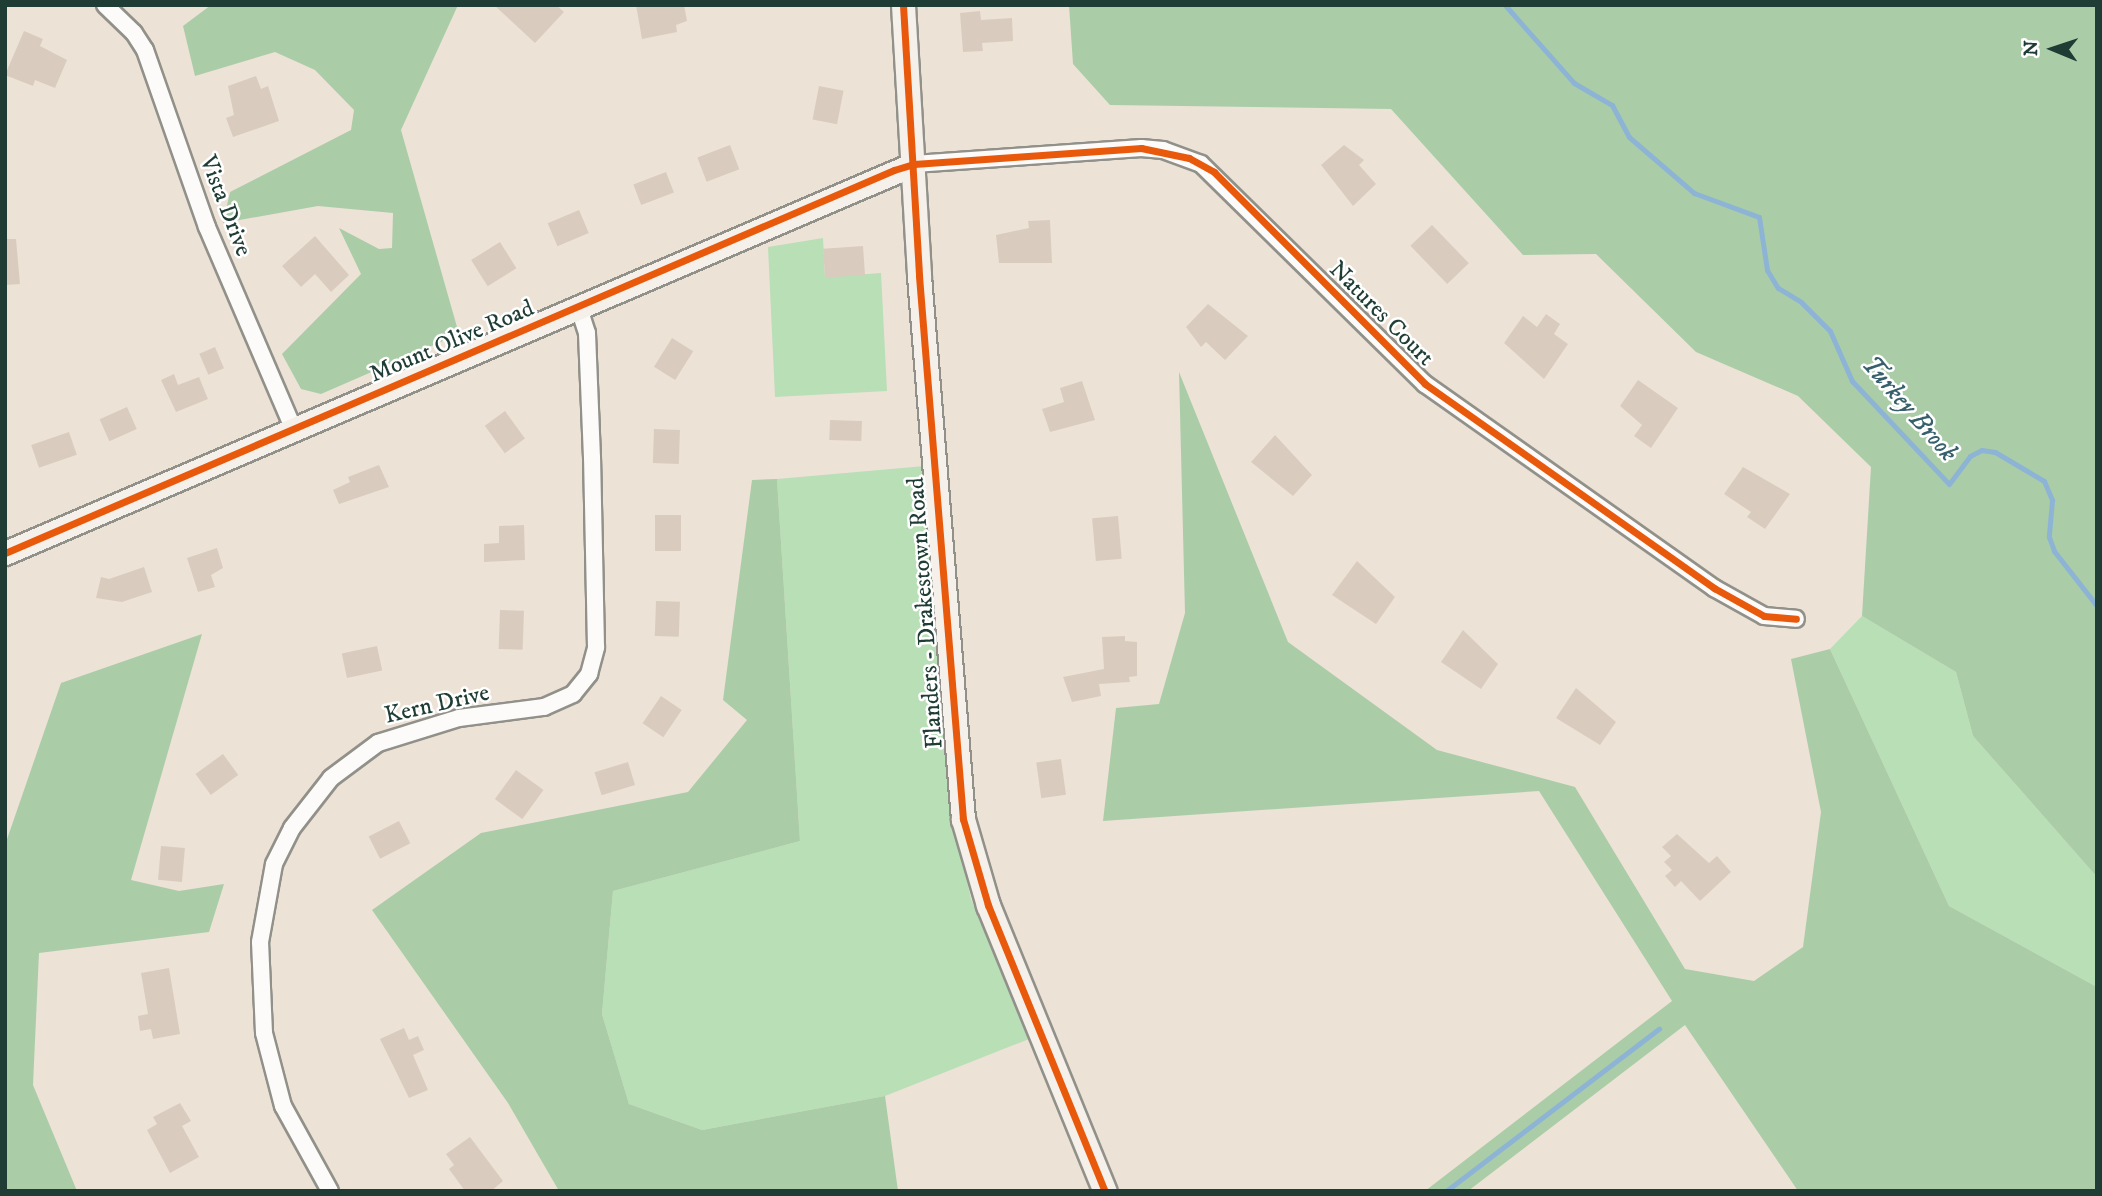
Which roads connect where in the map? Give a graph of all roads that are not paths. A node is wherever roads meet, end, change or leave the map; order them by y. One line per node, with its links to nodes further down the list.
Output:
1 (105, 5): 5 (street, Vista Drive)
2 (903, 5): 3 (street, Flanders - Drakestown Road)
3 (914, 164): 4 (street, Mount Olive Road); 7 (street, Natures Court); 9 (street, Flanders - Drakestown Road)
4 (579, 309): 5 (street, Mount Olive Road); 8 (street, Kern Drive)
5 (294, 430): 6 (street, Mount Olive Road)
6 (5, 553)
7 (1796, 619)
8 (330, 1191)
9 (1105, 1191)

